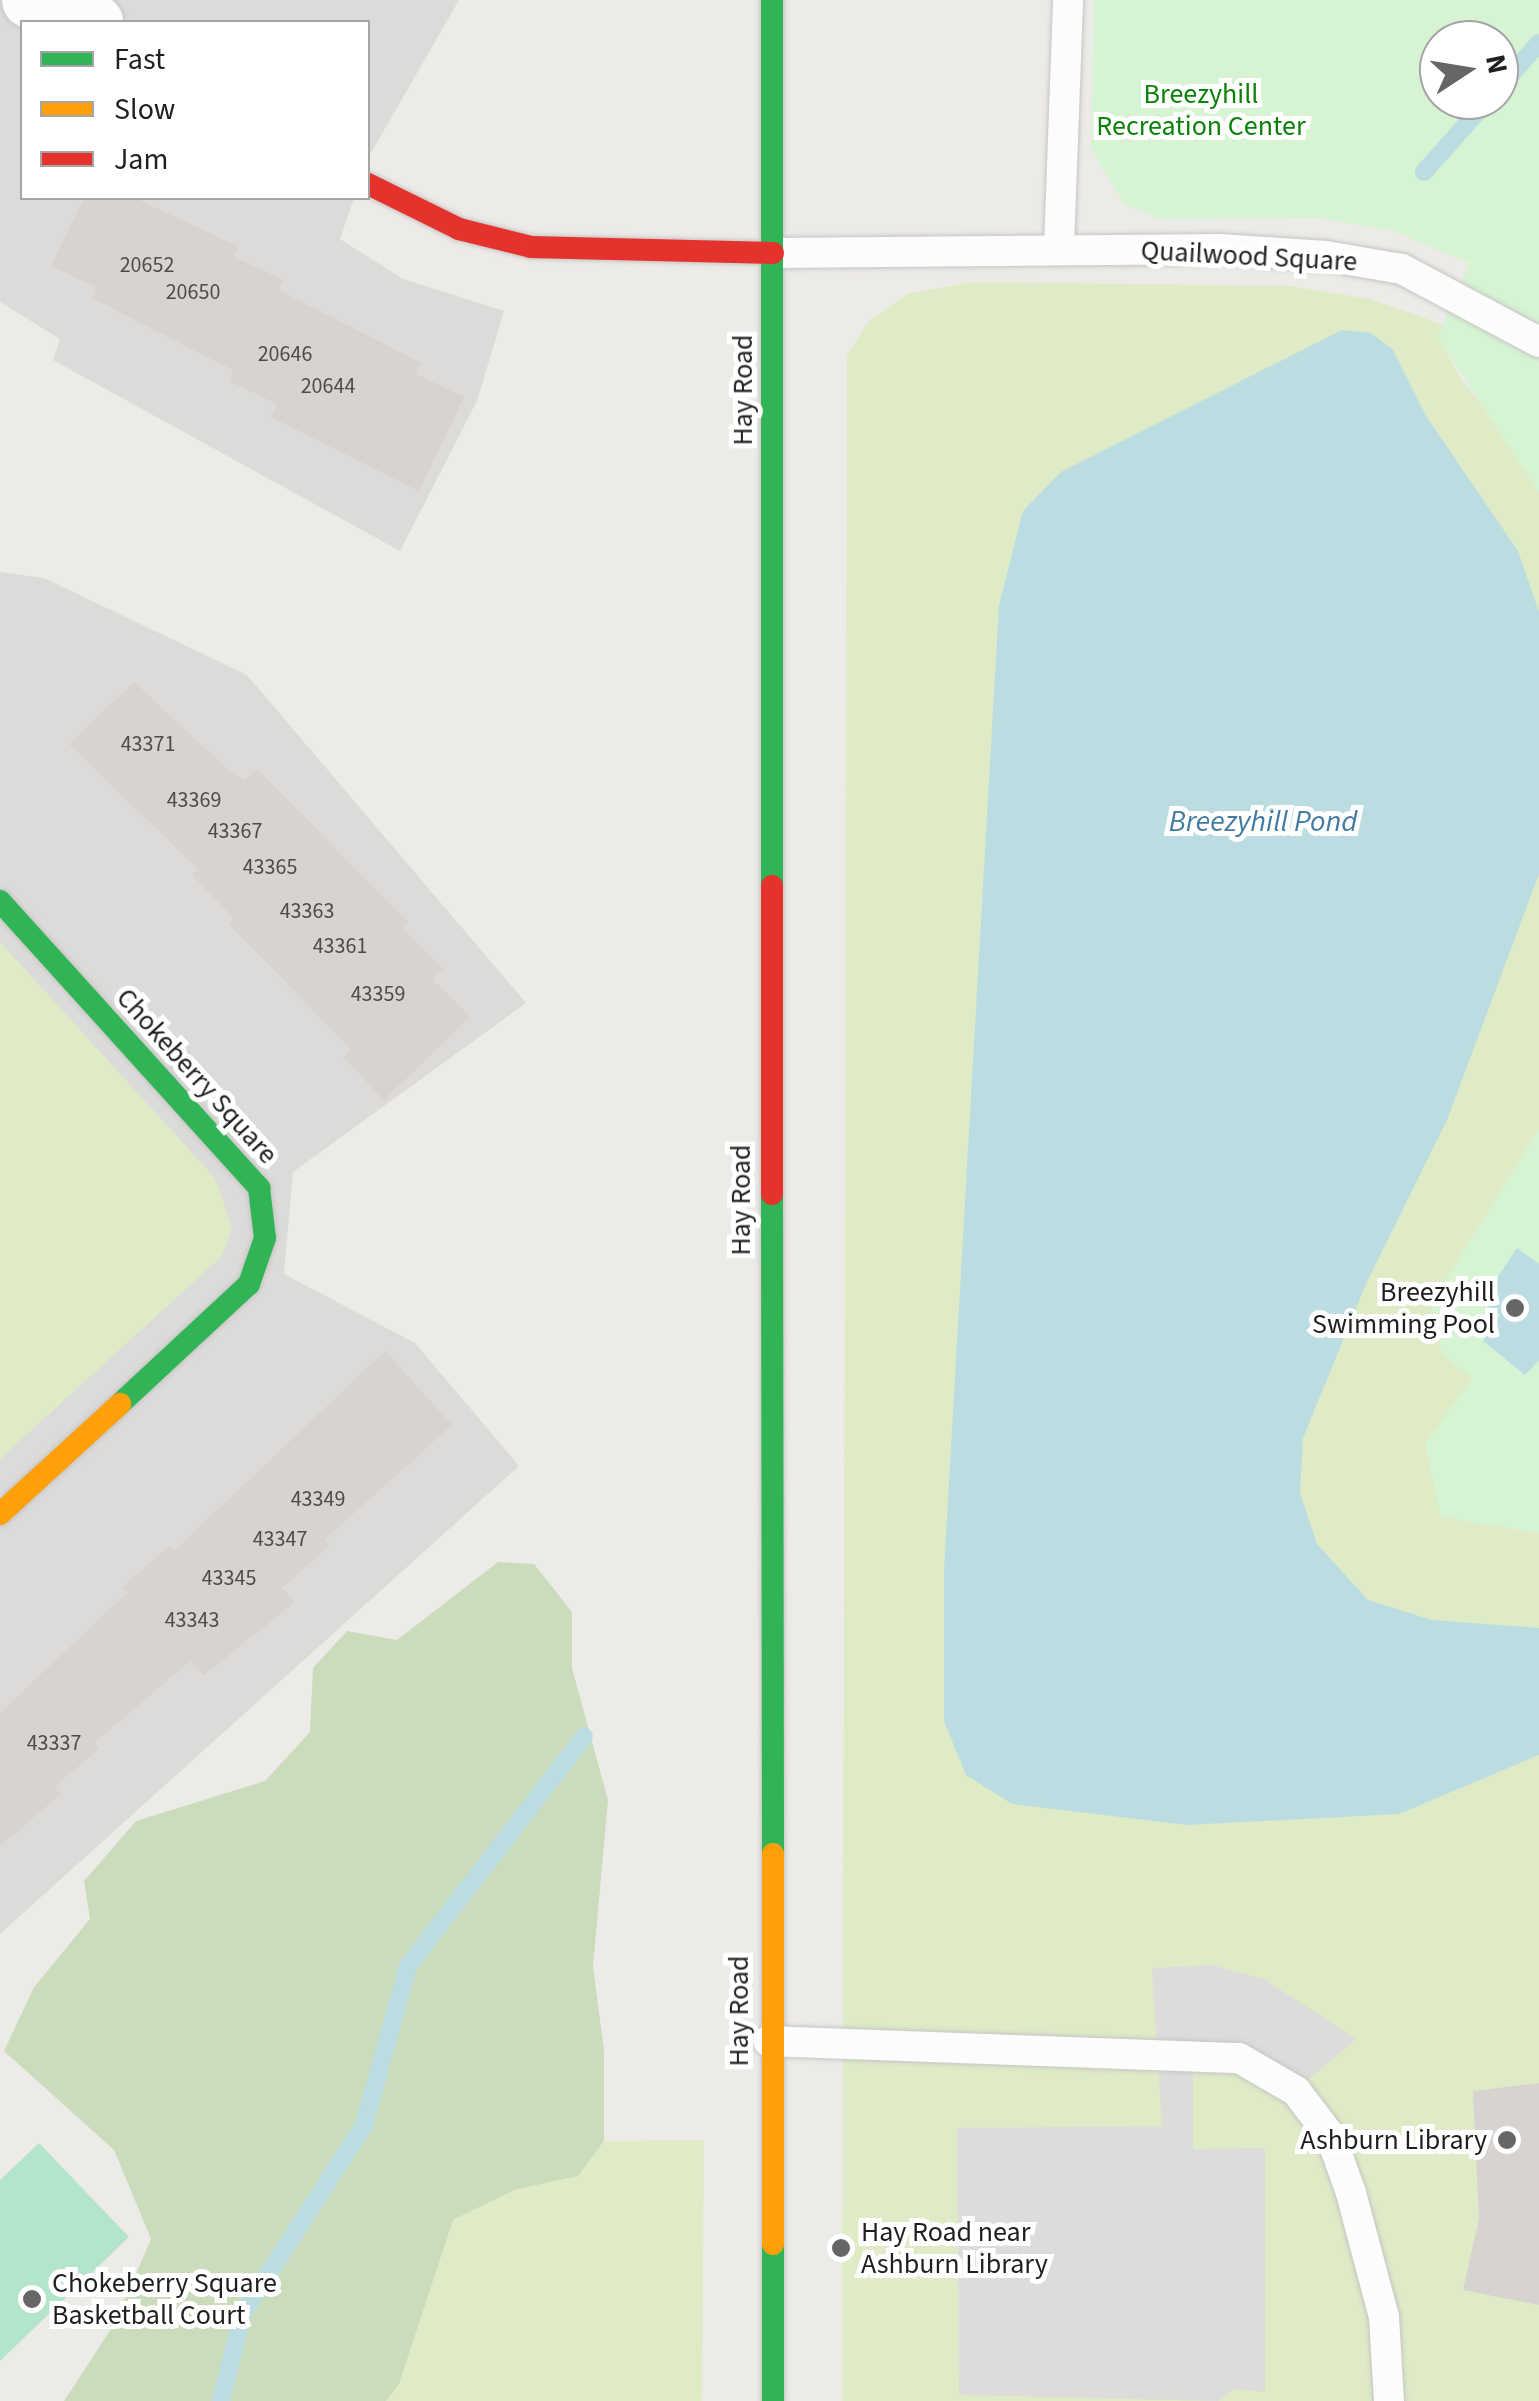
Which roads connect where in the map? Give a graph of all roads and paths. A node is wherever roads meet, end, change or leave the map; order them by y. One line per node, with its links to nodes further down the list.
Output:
1 (28, 0): 4 (street)
2 (772, 0): 7 (street, Hay Road)
3 (1068, 0): 6 (lane)
4 (89, 20)
5 (370, 185): 7 (street)
6 (1060, 248): 7 (lane, Quailwood Square); 8 (lane, Quailwood Square)
7 (773, 253): 11 (street, Hay Road)
8 (1539, 342)
9 (0, 901): 10 (street, Chokeberry Square)
10 (0, 1514)
11 (768, 2040): 12 (street, Hay Road); 13 (lane)
12 (773, 2401)
13 (1388, 2401)

